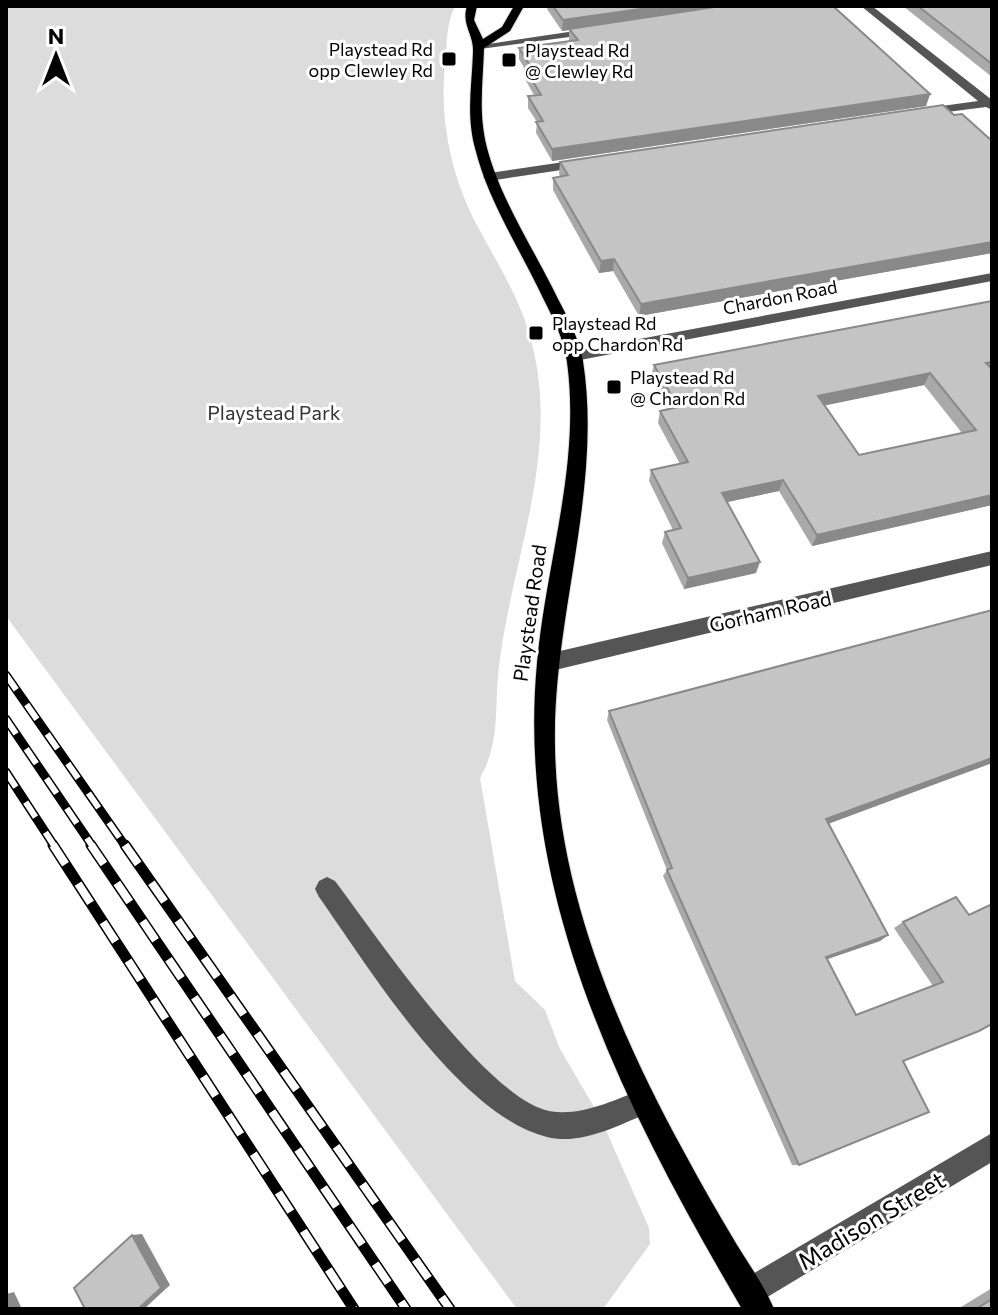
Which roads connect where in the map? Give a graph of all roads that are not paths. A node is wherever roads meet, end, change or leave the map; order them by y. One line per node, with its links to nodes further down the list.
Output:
1 (472, 6): 5 (main road, Playstead Road)
2 (519, 6): 5 (main road)
3 (866, 6): 6 (street)
4 (613, 28): 5 (street)
5 (480, 46): 9 (main road, Playstead Road)
6 (990, 105): 7 (street)
7 (910, 114)
8 (596, 161): 9 (street)
9 (489, 177): 11 (main road, Playstead Road)
10 (992, 277): 11 (street, Chardon Road)
11 (575, 356): 13 (main road, Playstead Road)
12 (992, 558): 13 (street, Gorham Road)
13 (547, 663): 15 (main road, Playstead Road)
14 (327, 889): 15 (street)
15 (643, 1102): 17 (main road, Playstead Road)
16 (992, 1147): 17 (street, Madison Street)
17 (754, 1301)

